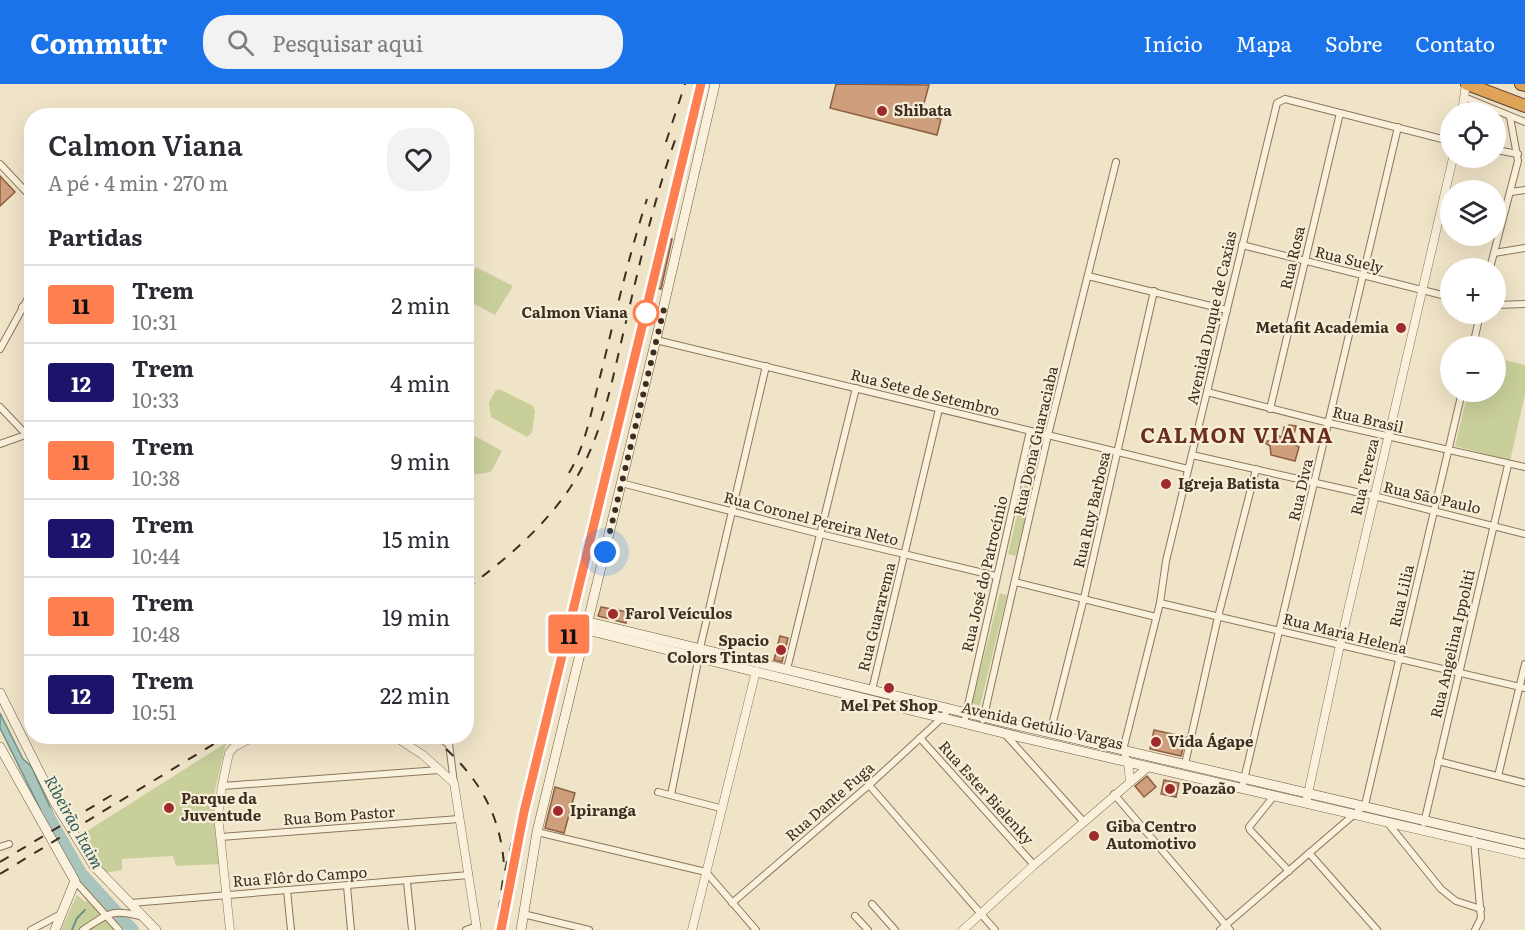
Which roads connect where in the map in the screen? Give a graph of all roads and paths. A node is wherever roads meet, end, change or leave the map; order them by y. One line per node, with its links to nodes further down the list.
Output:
1 (715, 84): 34 (main road)
2 (1467, 84): 3 (street); 5 (highway)
3 (1464, 97): 4 (street); 7 (street)
4 (1463, 102)
5 (1525, 106)
6 (1340, 112): 9 (street); 19 (street, Avenida Duque de Caxias); 23 (street, Rua Rosa)
7 (1510, 117): 8 (street); 12 (street)
8 (1525, 122)
9 (1398, 127): 10 (street); 25 (street, Rua Diva)
10 (1440, 138)
11 (1506, 152): 12 (street)
12 (1518, 154): 18 (street)
13 (1116, 162): 24 (street, Rua Dona Guaraciaba)
14 (0, 164): 16 (street)
15 (1451, 168): 27 (street, Rua Tereza)
16 (24, 190)
17 (1525, 190): 18 (street)
18 (1511, 192): 21 (street)
19 (1242, 245): 23 (street, Rua Suely); 33 (street, Avenida Duque de Caxias)
20 (1525, 248): 21 (street)
21 (1494, 253): 22 (street)
22 (1493, 258)
23 (1305, 261): 25 (street, Rua Suely); 42 (street, Rua Rosa)
24 (1088, 276): 26 (street); 46 (street, Rua Dona Guaraciaba)
25 (1363, 276): 27 (street, Rua Suely); 43 (street, Rua Diva)
26 (1154, 291): 33 (street); 50 (street, Rua Ruy Barbosa)
27 (1422, 291): 28 (street, Rua Suely); 48 (street, Rua Tereza)
28 (1440, 295)
29 (24, 304): 32 (street)
30 (1525, 304): 31 (street)
31 (1506, 305)
32 (22, 307): 35 (street)
33 (1227, 310): 38 (street, Avenida Duque de Caxias)
34 (656, 339): 36 (street, Rua Sete de Setembro); 57 (main road)
35 (0, 349)
36 (766, 366): 37 (street, Rua Sete de Setembro); 61 (street)
37 (856, 388): 41 (street, Rua Sete de Setembro); 63 (street)
38 (1208, 392): 42 (street, Rua Brasil); 52 (street, Avenida Duque de Caxias)
39 (1460, 402): 51 (street, Rua Lilia)
40 (0, 407): 44 (street)
41 (939, 409): 45 (street, Rua Sete de Setembro); 65 (street, Rua Guararema)
42 (1270, 409): 43 (street, Rua Brasil)
43 (1329, 423): 48 (street, Rua Brasil); 58 (street, Rua Diva)
44 (24, 429)
45 (1030, 431): 46 (street, Rua Sete de Setembro); 66 (street, Rua José do Patrocínio)
46 (1048, 435): 50 (street, Rua Sete de Setembro); 67 (street, Rua Dona Guaraciaba)
47 (24, 436): 49 (street)
48 (1388, 437): 51 (street, Rua Brasil); 59 (street, Rua Tereza)
49 (0, 444)
50 (1117, 450): 55 (street, Rua Sete de Setembro); 68 (street, Rua Ruy Barbosa)
51 (1448, 451): 53 (street, Rua Brasil); 60 (street, Rua Lilia)
52 (1192, 455): 55 (street, Avenida Duque de Caxias); 56 (street, Rua São Paulo)
53 (1508, 465): 54 (street, Rua Brasil); 62 (street, Rua Angelina Ippoliti)
54 (1525, 467)
55 (1188, 469): 69 (street, Avenida Duque de Caxias)
56 (1256, 470): 58 (street, Rua São Paulo); 71 (street)
57 (621, 483): 61 (street, Rua Coronel Pereira Neto); 72 (main road)
58 (1315, 483): 59 (street, Rua São Paulo); 73 (street, Rua Diva)
59 (1374, 496): 60 (street, Rua São Paulo); 74 (street, Rua Tereza)
60 (1434, 511): 62 (street, Rua São Paulo); 76 (street, Rua Lilia)
61 (730, 512): 63 (street, Rua Coronel Pereira Neto); 75 (street)
62 (1494, 525): 64 (street, Rua São Paulo); 80 (street, Rua Angelina Ippoliti)
63 (820, 534): 65 (street, Rua Coronel Pereira Neto); 78 (street)
64 (1525, 534)
65 (905, 554): 66 (street, Rua Coronel Pereira Neto); 82 (street, Rua Guararema)
66 (996, 576): 85 (street, Rua José do Patrocínio)
67 (1015, 582): 68 (street); 86 (street, Rua Dona Guaraciaba)
68 (1084, 598): 70 (street); 91 (street, Rua Ruy Barbosa)
69 (1160, 603): 70 (street, Avenida Duque de Caxias); 71 (street, Rua Maria Helena)
70 (1156, 617): 99 (street, Avenida Duque de Caxias)
71 (1218, 617): 73 (street, Rua Maria Helena); 102 (street)
72 (588, 626): 75 (main road, Avenida Getúlio Vargas); 125 (main road)
73 (1280, 631): 74 (street, Rua Maria Helena); 108 (street, Rua Diva)
74 (1340, 645): 76 (street, Rua Maria Helena); 113 (street, Rua Tereza)
75 (700, 652): 78 (main road, Avenida Getúlio Vargas); 79 (main road, Avenida Getúlio Vargas); 115 (street)
76 (1399, 660): 80 (street, Rua Maria Helena); 118 (street, Rua Lilia)
77 (1525, 664): 81 (street)
78 (787, 669): 79 (main road); 82 (main road, Avenida Getúlio Vargas)
79 (756, 671): 87 (main road, Avenida Getúlio Vargas); 119 (street)
80 (1459, 674): 81 (street, Rua Maria Helena); 100 (street, Rua Angelina Ippoliti)
81 (1522, 687): 105 (street)
82 (872, 690): 84 (main road, Avenida Getúlio Vargas)
83 (0, 693): 93 (main road)
84 (949, 708): 85 (main road, Avenida Getúlio Vargas); 87 (street, Rua Dante Fuga)
85 (966, 712): 86 (main road, Avenida Getúlio Vargas); 88 (street, Rua José do Patrocínio)
86 (984, 716): 89 (street, Rua Dona Guaraciaba); 91 (main road, Avenida Getúlio Vargas)
87 (943, 717): 88 (main road, Avenida Getúlio Vargas); 92 (street, Rua Dante Fuga)
88 (963, 723): 89 (main road, Avenida Getúlio Vargas)
89 (981, 726): 90 (main road, Avenida Getúlio Vargas)
90 (1004, 733): 101 (main road, Avenida Getúlio Vargas); 122 (street)
91 (1050, 733): 99 (main road, Avenida Getúlio Vargas)
92 (920, 738): 110 (street, Rua Dante Fuga); 133 (street, Rua Ester Bielenky)
93 (24, 741)
94 (26, 744): 142 (main road)
95 (240, 744): 111 (street)
96 (406, 744): 104 (street)
97 (449, 745): 107 (street)
98 (0, 747): 137 (main road)
99 (1123, 750): 101 (street); 102 (main road, Avenida Getúlio Vargas)
100 (1437, 761): 105 (street); 124 (street, Rua Angelina Ippoliti)
101 (1128, 762): 103 (main road, Avenida Getúlio Vargas); 106 (street)
102 (1185, 764): 108 (main road, Avenida Getúlio Vargas)
103 (1148, 767): 106 (street); 108 (main road, Avenida Getúlio Vargas)
104 (440, 770): 107 (street); 111 (street)
105 (1498, 776): 109 (street)
106 (1130, 782): 114 (street)
107 (454, 783): 121 (street)
108 (1243, 783): 113 (main road, Avenida Getúlio Vargas); 116 (main road, Avenida Getúlio Vargas)
109 (1525, 783)
110 (869, 785): 143 (street, Rua Dante Fuga); 149 (street)
111 (222, 786): 126 (street)
112 (657, 792): 115 (street)
113 (1308, 792): 117 (street, Rua Tereza); 118 (main road, Avenida Getúlio Vargas)
114 (1114, 794): 122 (street); 153 (street)
115 (671, 795): 119 (street)
116 (1274, 796): 117 (main road, Avenida Getúlio Vargas); 134 (street)
117 (1306, 803): 120 (main road, Avenida Getúlio Vargas)
118 (1365, 805): 120 (street); 124 (main road, Avenida Getúlio Vargas)
119 (720, 808): 135 (street)
120 (1354, 814): 123 (main road, Avenida Getúlio Vargas); 131 (street)
121 (459, 819): 126 (street, Rua Bom Pastor); 136 (street)
122 (1083, 821): 133 (street)
123 (1386, 821): 124 (main road, Avenida Getúlio Vargas); 145 (street)
124 (1424, 824): 127 (main road, Avenida Getúlio Vargas)
125 (537, 832): 135 (street); 148 (main road)
126 (221, 837): 141 (street)
127 (1474, 837): 129 (main road, Avenida Getúlio Vargas); 132 (main road, Avenida Getúlio Vargas); 145 (street)
128 (9, 844): 130 (street)
129 (1525, 844)
130 (0, 847)
131 (1309, 853): 134 (street); 172 (street)
132 (1525, 854)
133 (1034, 865): 149 (street)
134 (1289, 871): 153 (street)
135 (706, 872): 143 (street); 166 (street)
136 (470, 876): 138 (street, Rua Flôr do Campo); 152 (street)
137 (75, 881): 146 (main road); 147 (street)
138 (407, 882): 139 (street, Rua Flôr do Campo); 162 (street)
139 (347, 886): 140 (street, Rua Flôr do Campo); 161 (street)
140 (287, 890): 141 (street, Rua Flôr do Campo); 160 (street)
141 (228, 895): 142 (street, Rua Flôr do Campo); 159 (street)
142 (131, 903): 151 (main road)
143 (732, 903): 167 (street)
144 (872, 904): 169 (street)
145 (1481, 909): 173 (street)
146 (62, 913): 154 (street); 155 (main road)
147 (109, 914): 151 (street); 156 (street); 157 (street)
148 (523, 914): 164 (main road); 165 (street)
149 (981, 914): 170 (street); 171 (street)
150 (855, 916): 168 (street)
151 (144, 917): 158 (main road)
152 (477, 928): 163 (street)
153 (1225, 928)
154 (33, 930)
155 (55, 930)
156 (83, 930)
157 (119, 930)
158 (156, 930)
159 (230, 930)
160 (291, 930)
161 (351, 930)
162 (412, 930)
163 (466, 930)
164 (521, 930)
165 (589, 930)
166 (692, 930)
167 (756, 930)
168 (867, 930)
169 (895, 930)
170 (963, 930)
171 (995, 930)
172 (1377, 930)
173 (1475, 930)

